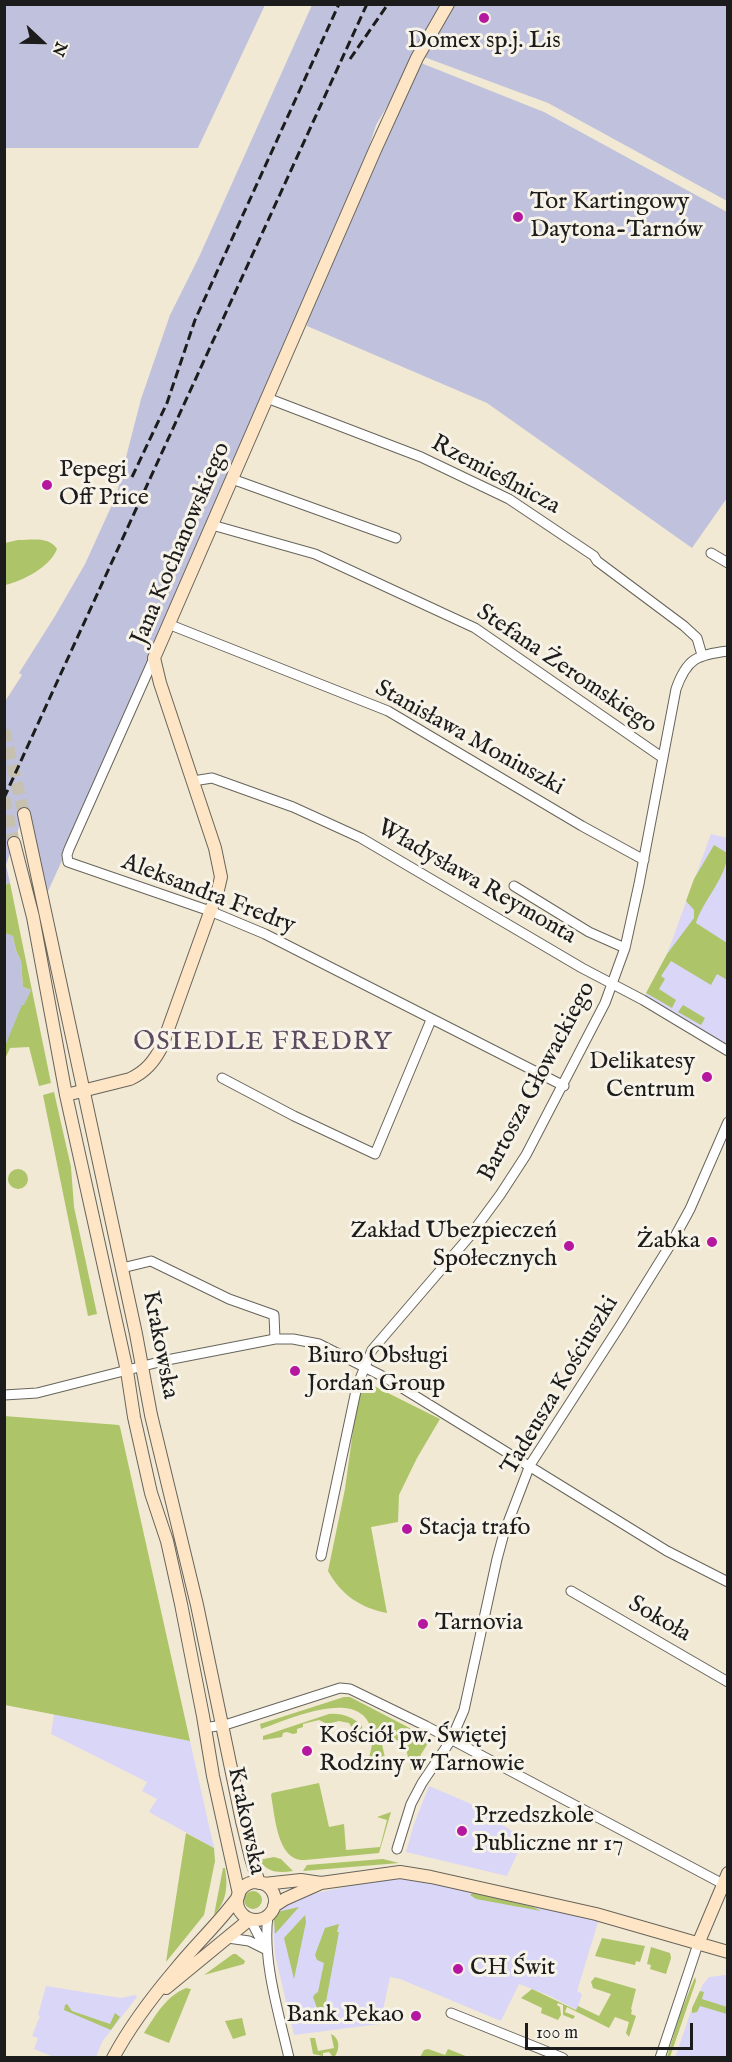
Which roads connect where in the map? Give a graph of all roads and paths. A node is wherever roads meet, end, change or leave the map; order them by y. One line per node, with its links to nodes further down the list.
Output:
1 (448, 4): 2 (street, Jana Kochanowskiego)
2 (267, 398): 3 (street, Jana Kochanowskiego); 10 (street, Rzemieślnicza)
3 (232, 479): 4 (street, Jana Kochanowskiego); 5 (street)
4 (212, 525): 8 (street, Jana Kochanowskiego); 12 (street, Stefana Żeromskiego)
5 (396, 538)
6 (711, 553): 7 (street)
7 (728, 563)
8 (168, 624): 11 (street, Jana Kochanowskiego); 16 (street, Stanisława Moniuszki)
9 (728, 651): 10 (street)
10 (702, 655): 12 (street, Bartosza Głowackiego)
11 (154, 658): 13 (street, Jana Kochanowskiego); 18 (street, Aleksandra Fredry)
12 (663, 759): 16 (street, Bartosza Głowackiego)
13 (193, 781): 18 (street, Jana Kochanowskiego); 20 (street, Władysława Reymonta)
14 (24, 814): 25 (street, Krakowska)
15 (14, 843): 26 (street, Krakowska)
16 (644, 860): 19 (street, Bartosza Głowackiego)
17 (514, 886): 19 (street)
18 (210, 911): 21 (street, Aleksandra Fredry); 25 (street, Jana Kochanowskiego)
19 (625, 948): 20 (street, Bartosza Głowackiego)
20 (612, 984): 22 (street, Władysława Reymonta); 24 (street, Bartosza Głowackiego)
21 (432, 1020): 23 (street); 24 (street, Aleksandra Fredry)
22 (728, 1051)
23 (222, 1078)
24 (564, 1086): 30 (street, Bartosza Głowackiego)
25 (83, 1091): 26 (street, Jana Kochanowskiego); 28 (street, Krakowska)
26 (66, 1095): 32 (street, Krakowska)
27 (728, 1122): 34 (street, Tadeusza Kościuszki)
28 (122, 1268): 29 (street); 31 (street, Krakowska)
29 (275, 1339): 30 (street); 31 (street)
30 (365, 1366): 34 (street); 35 (street, Bartosza Głowackiego)
31 (142, 1367): 32 (street); 39 (street, Krakowska)
32 (127, 1371): 33 (street); 40 (street, Krakowska)
33 (4, 1395)
34 (530, 1465): 36 (street); 41 (street, Tadeusza Kościuszki)
35 (321, 1556)
36 (728, 1582)
37 (571, 1591): 38 (street, Sokoła)
38 (728, 1682)
39 (223, 1725): 40 (street); 41 (street); 45 (street, Krakowska)
40 (205, 1728): 46 (street, Krakowska)
41 (451, 1740): 42 (street, Tadeusza Kościuszki); 43 (street)
42 (397, 1849)
43 (726, 1878): 50 (street)
44 (321, 1882): 45 (street); 47 (street); 50 (street)
45 (262, 1884): 46 (street); 47 (street)
46 (239, 1895): 48 (street); 53 (street)
47 (271, 1911): 48 (street); 51 (street)
48 (250, 1919): 49 (street); 51 (street)
49 (228, 1938): 51 (street); 53 (street)
50 (698, 1944): 52 (street); 58 (street)
51 (266, 1951): 56 (street)
52 (728, 1952)
53 (158, 1994): 55 (street)
54 (451, 2013): 57 (street)
55 (113, 2058)
56 (289, 2058)
57 (563, 2058)
58 (660, 2058)

